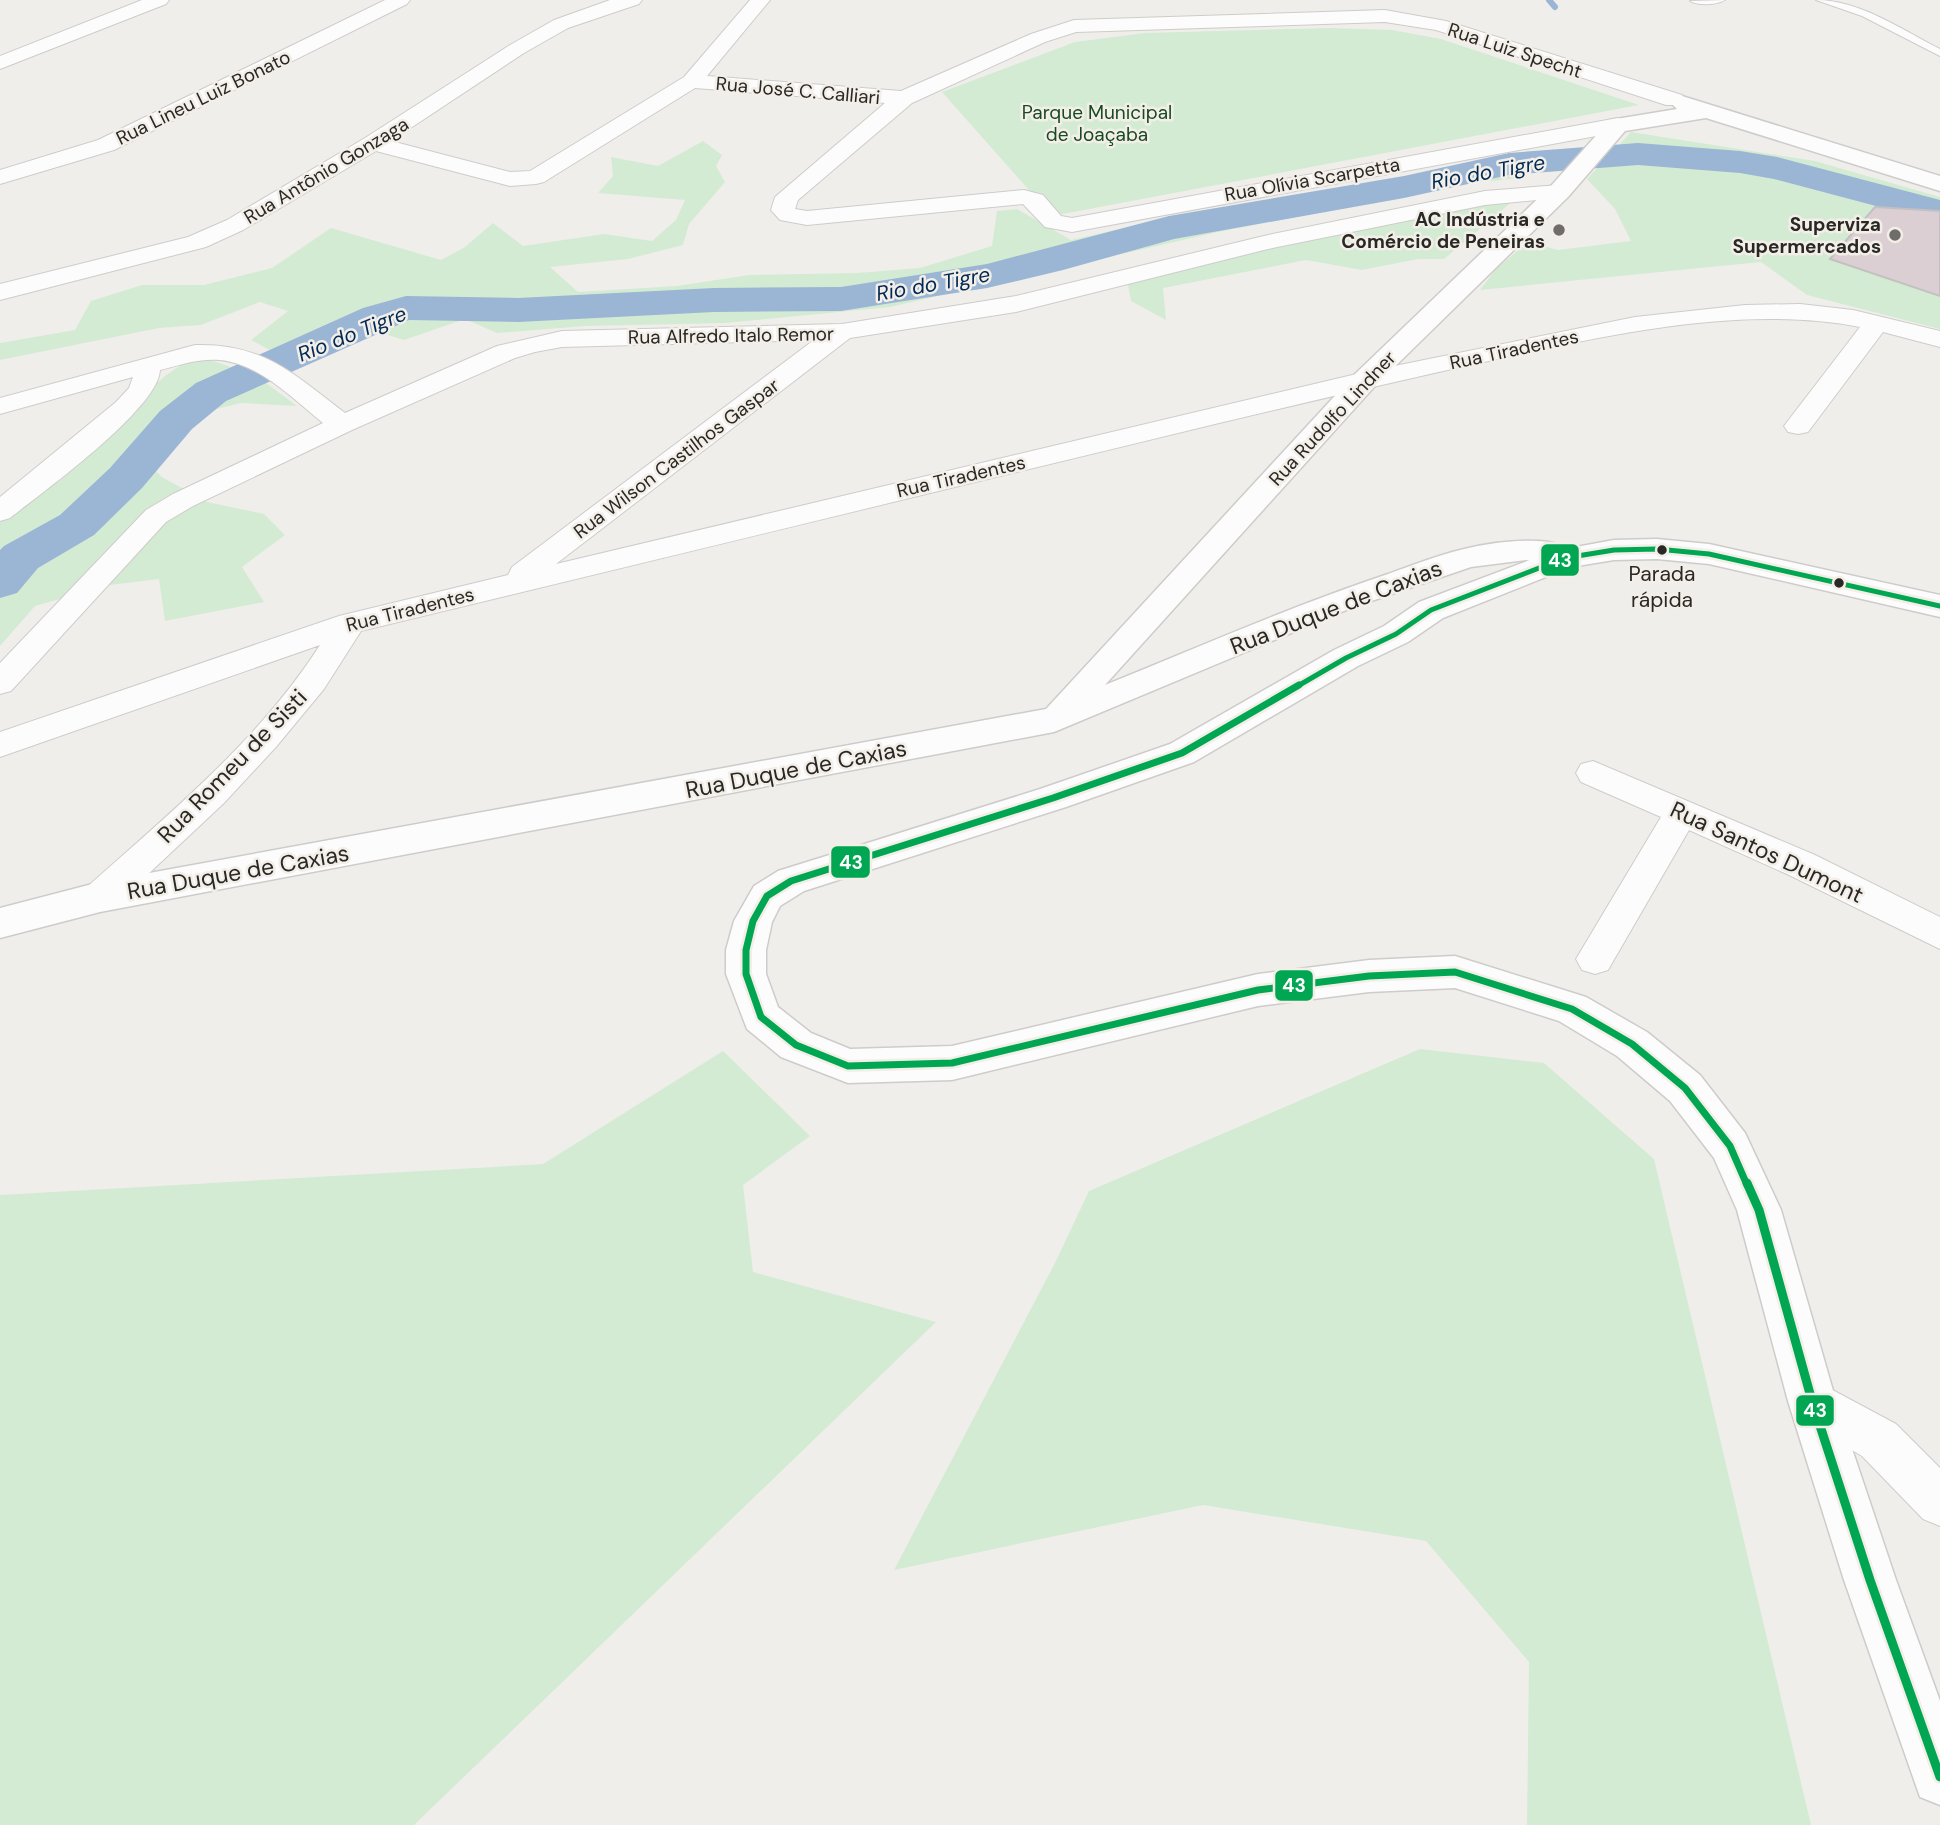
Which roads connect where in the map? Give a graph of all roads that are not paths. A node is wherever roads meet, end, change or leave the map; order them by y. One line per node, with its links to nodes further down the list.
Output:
1 (159, 0): 13 (street)
2 (632, 0): 19 (street, Rua Antônio Gonzaga)
3 (760, 0): 14 (street)
4 (1074, 0): 11 (street)
5 (1230, 0): 10 (street)
6 (1720, 0): 9 (lane)
7 (1821, 0): 12 (lane)
8 (400, 1): 20 (street, Rua Lineu Luiz Bonato)
9 (1695, 1)
10 (1223, 20): 11 (street, Rua Luiz Specht); 16 (street, Rua Luiz Specht)
11 (1074, 26): 15 (street, Rua Luiz Specht)
12 (1940, 53)
13 (0, 63)
14 (691, 81): 15 (street, Rua José C. Calliari); 19 (street)
15 (904, 98): 18 (street, Rua Olívia Scarpetta)
16 (1674, 100): 17 (street, Rua Luiz Specht); 18 (street, Rua Olívia Scarpetta)
17 (1707, 111): 18 (street, Rua Olívia Scarpetta); 21 (street, Rua Luiz Specht)
18 (1621, 129): 22 (street, Rua Rudolfo Lindner)
19 (373, 143): 23 (street, Rua Antônio Gonzaga)
20 (0, 177)
21 (1940, 184)
22 (1565, 185): 25 (street, Rua Alfredo Italo Remor); 28 (street, Rua Rudolfo Lindner)
23 (0, 292)
24 (1877, 323): 26 (street, Rua Tiradentes); 28 (street, Rua Tiradentes); 31 (street)
25 (842, 332): 30 (street, Rua Alfredo Italo Remor); 34 (street, Rua Wilson Castilhos Gaspar)
26 (1940, 339)
27 (146, 365): 29 (street); 30 (street); 32 (street)
28 (1365, 380): 34 (street, Rua Tiradentes); 38 (street, Rua Rudolfo Lindner)
29 (0, 406)
30 (342, 424): 37 (street, Rua Alfredo Italo Remor)
31 (1798, 426)
32 (0, 512)
33 (1556, 568): 35 (street, Rua Duque de Caxias); 38 (street, Rua Duque de Caxias); 46 (street)
34 (511, 583): 36 (street, Rua Tiradentes)
35 (1940, 606)
36 (350, 622): 39 (street, Rua Tiradentes); 42 (street, Rua Romeu de Sisti)
37 (0, 683)
38 (1054, 720): 42 (street, Rua Duque de Caxias)
39 (0, 745)
40 (1593, 773): 41 (street, Rua Santos Dumont)
41 (1681, 813): 44 (street, Rua Santos Dumont); 45 (street)
42 (100, 897): 43 (street, Rua Duque de Caxias)
43 (0, 923)
44 (1940, 934)
45 (1595, 959)
46 (1812, 1401): 47 (street); 48 (street)
47 (1940, 1502)
48 (1940, 1777)

